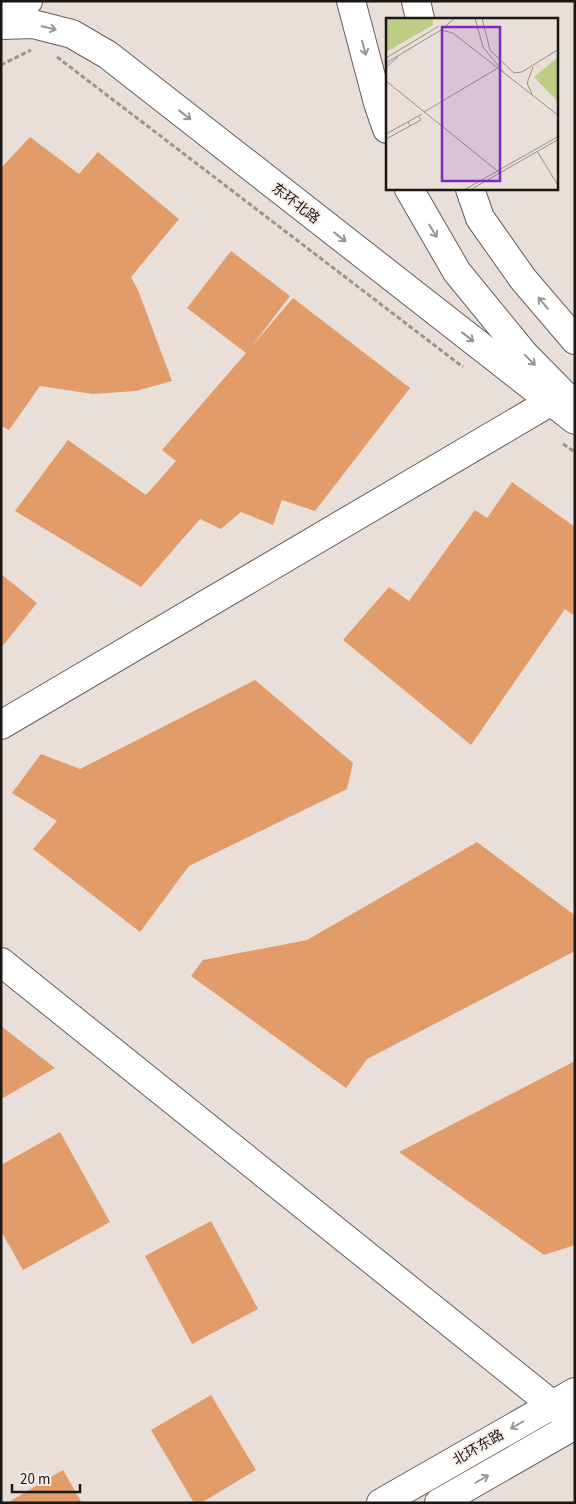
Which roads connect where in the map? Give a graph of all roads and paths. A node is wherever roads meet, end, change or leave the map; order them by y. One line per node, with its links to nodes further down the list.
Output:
1 (28, 1): 5 (main road)
2 (351, 1): 10 (main road, one-way to 10)
3 (416, 1): 4 (main road)
4 (420, 18)
5 (1, 21)
6 (1, 25): 15 (main road, 东环北路, one-way to 15)
7 (33, 48): 9 (path)
8 (56, 56): 14 (path)
9 (1, 65)
10 (386, 126)
11 (410, 190): 15 (main road, one-way to 15)
12 (470, 190): 13 (main road, one-way to 12)
13 (575, 340)
14 (464, 368)
15 (563, 404): 16 (main road, 东环北路); 18 (main road)
16 (568, 431): 17 (path)
17 (575, 452)
18 (1, 725)
19 (1, 962): 21 (main road)
20 (575, 1392): 21 (main road, 北环东路)
21 (552, 1405): 22 (main road); 23 (main road, 北环东路, one-way to 23)
22 (575, 1424): 24 (main road, one-way to 22)
23 (381, 1503)
24 (440, 1503)

